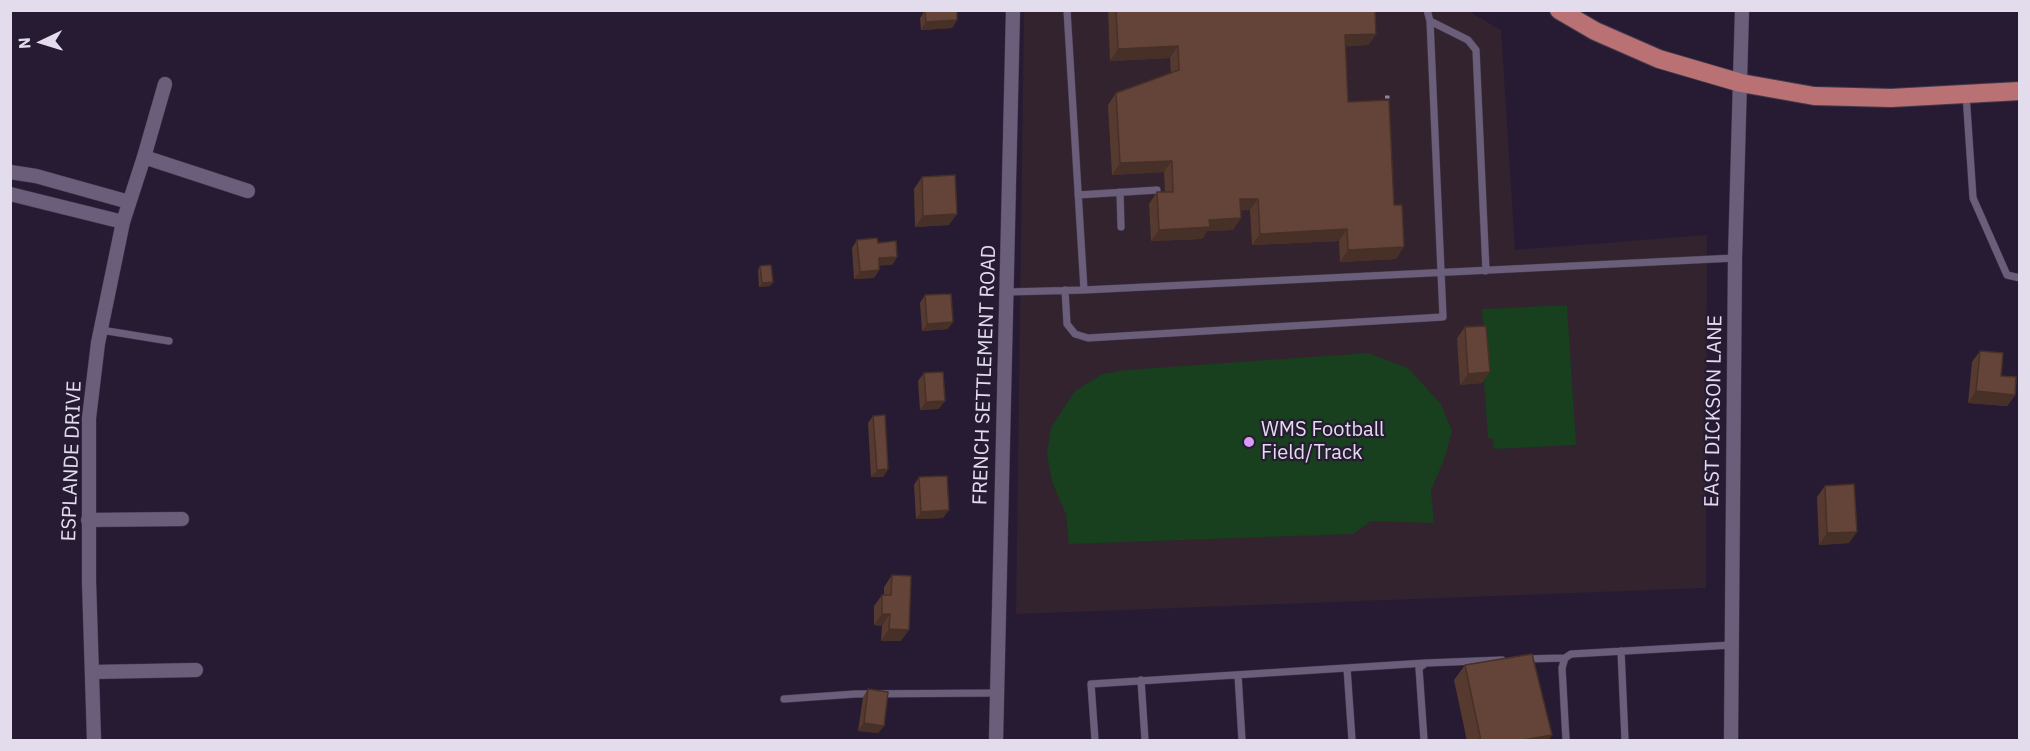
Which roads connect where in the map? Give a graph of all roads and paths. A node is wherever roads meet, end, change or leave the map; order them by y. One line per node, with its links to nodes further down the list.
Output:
1 (1012, 10): 31 (street, FRENCH SETTLEMENT ROAD)
2 (1067, 10): 20 (lane)
3 (1427, 10): 6 (lane)
4 (1558, 10): 7 (main road)
5 (1742, 10): 7 (street, EAST DICKSON LANE)
6 (1430, 21): 26 (lane); 27 (lane)
7 (1741, 83): 10 (main road); 25 (street, EAST DICKSON LANE)
8 (165, 84): 13 (street, ESPLANDE DRIVE)
9 (2019, 91): 10 (main road)
10 (1966, 94): 28 (lane)
11 (1393, 97): 12 (path)
12 (1385, 98)
13 (144, 157): 17 (street); 21 (street, ESPLANDE DRIVE)
14 (10, 172): 16 (street)
15 (1157, 190): 18 (lane)
16 (84, 191): 21 (street); 22 (street)
17 (248, 191)
18 (1120, 192): 20 (lane); 24 (lane)
19 (10, 195): 22 (street)
20 (1078, 195): 29 (lane)
21 (129, 202): 23 (street, ESPLANDE DRIVE)
22 (78, 212): 23 (street)
23 (123, 222): 32 (street, ESPLANDE DRIVE)
24 (1121, 227)
25 (1735, 258): 26 (lane); 36 (street, EAST DICKSON LANE)
26 (1485, 271): 27 (lane)
27 (1442, 273): 29 (lane); 30 (lane)
28 (2019, 278)
29 (1084, 290): 30 (lane)
30 (1065, 291): 31 (lane)
31 (1007, 292): 47 (street, FRENCH SETTLEMENT ROAD)
32 (101, 330): 33 (lane); 35 (street, ESPLANDE DRIVE)
33 (169, 340)
34 (182, 519): 35 (street)
35 (88, 520): 44 (street, ESPLANDE DRIVE)
36 (1732, 645): 37 (lane); 58 (street, EAST DICKSON LANE)
37 (1621, 651): 38 (lane); 57 (lane)
38 (1565, 658): 40 (lane); 56 (lane)
39 (1506, 660): 41 (lane)
40 (1517, 660)
41 (1426, 663): 42 (lane); 55 (lane)
42 (1347, 668): 45 (lane); 54 (lane)
43 (196, 670): 44 (street)
44 (92, 672): 49 (street, ESPLANDE DRIVE)
45 (1238, 675): 46 (lane); 53 (lane)
46 (1141, 681): 51 (lane); 52 (lane)
47 (996, 693): 48 (lane); 50 (street, FRENCH SETTLEMENT ROAD)
48 (784, 699)
49 (94, 741)
50 (996, 741)
51 (1095, 741)
52 (1146, 741)
53 (1242, 741)
54 (1352, 741)
55 (1424, 741)
56 (1566, 741)
57 (1625, 741)
58 (1731, 741)

